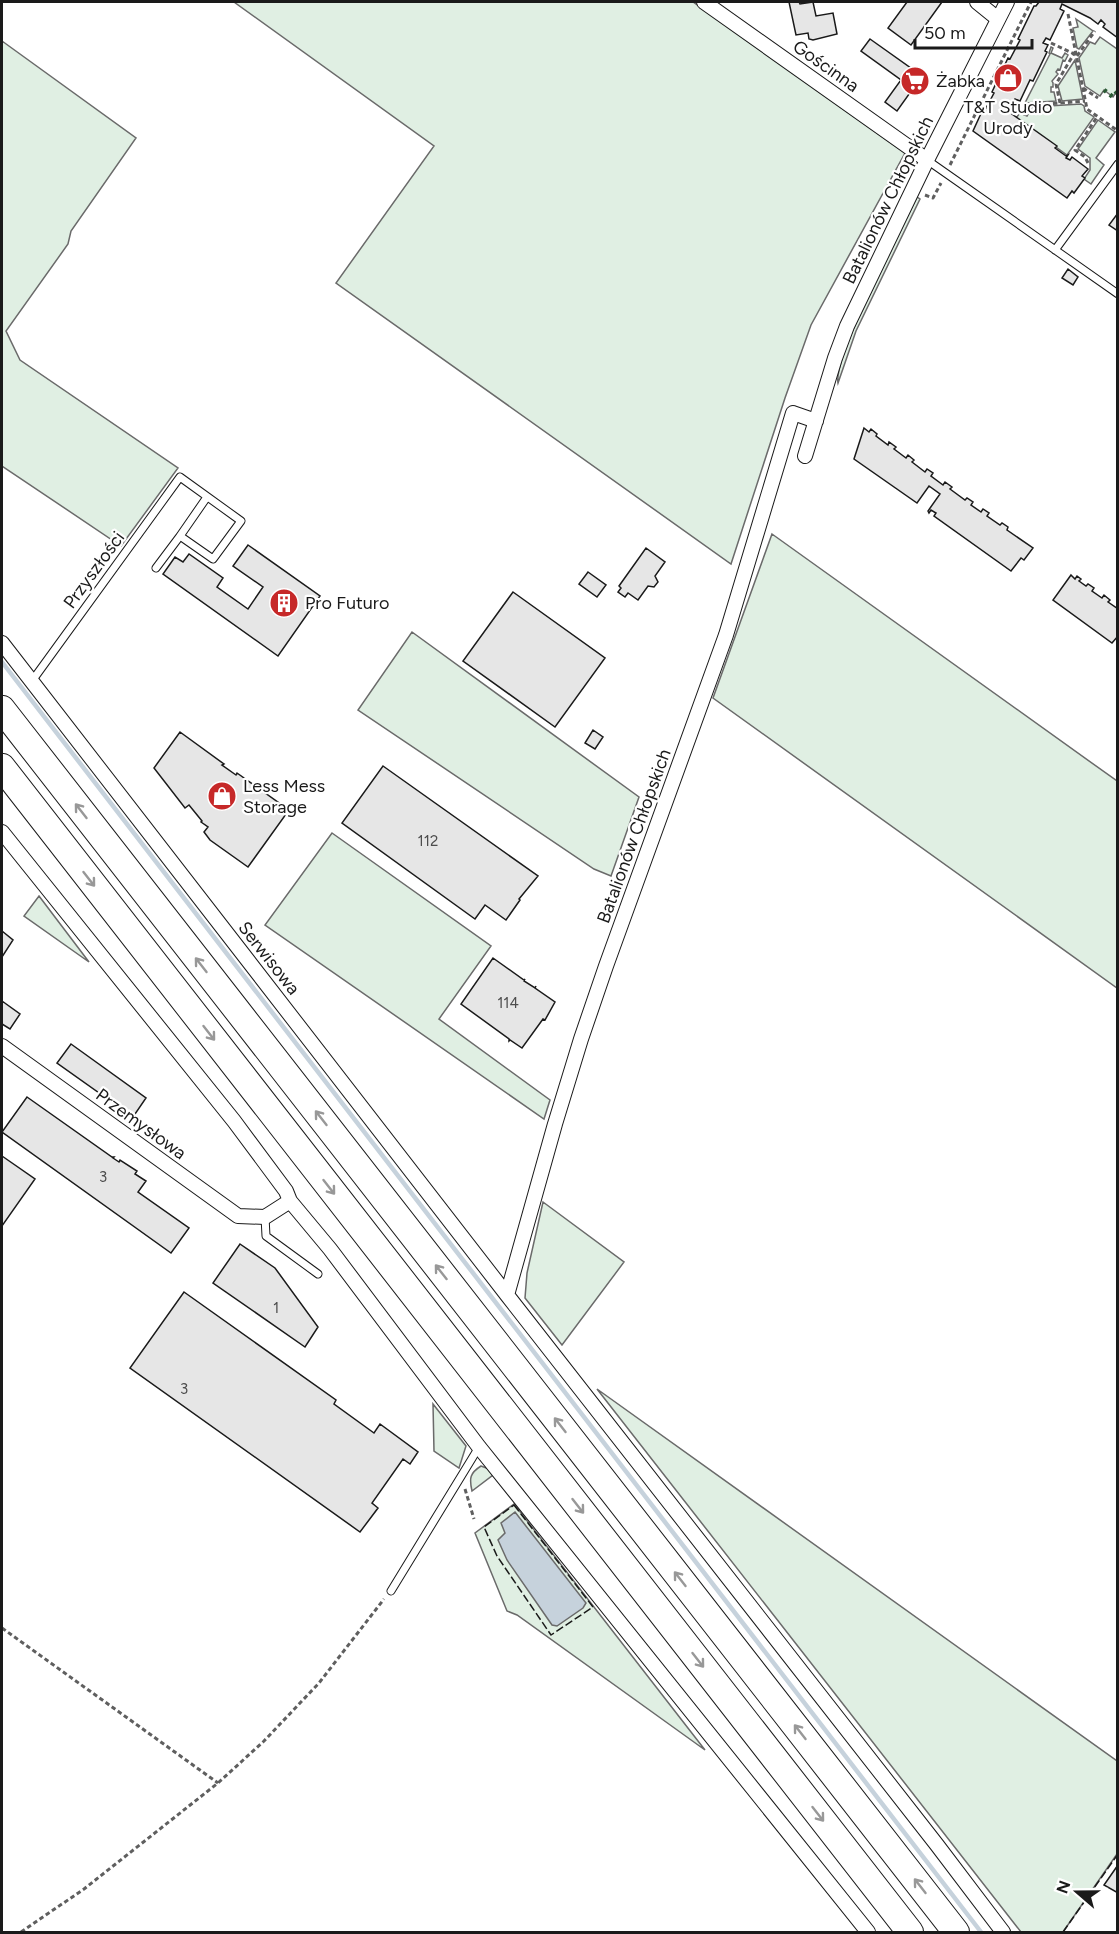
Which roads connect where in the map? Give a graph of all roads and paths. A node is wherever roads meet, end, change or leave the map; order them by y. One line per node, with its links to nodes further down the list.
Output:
1 (704, 2): 17 (street, Gościnna)
2 (976, 2): 6 (street)
3 (1007, 2): 6 (street, Batalionów Chłopskich)
4 (1031, 2): 20 (path)
5 (1068, 14): 9 (path)
6 (998, 19): 17 (street, Batalionów Chłopskich)
7 (1095, 31): 9 (path)
8 (1051, 43): 9 (path)
9 (1075, 54): 10 (path); 13 (path)
10 (1083, 88): 11 (path); 12 (path)
11 (1098, 98)
12 (1085, 101): 13 (path); 15 (path)
13 (1060, 103): 14 (path)
14 (1023, 106)
15 (1097, 117): 16 (path); 18 (path)
16 (1118, 130)
17 (927, 160): 21 (lane); 23 (street, Batalionów Chłopskich)
18 (1088, 162)
19 (1118, 164): 21 (lane)
20 (948, 169)
21 (1055, 250): 22 (lane)
22 (1118, 294)
23 (816, 421): 24 (street, Batalionów Chłopskich); 37 (street, Batalionów Chłopskich)
24 (805, 456)
25 (207, 497): 26 (lane); 26 (lane); 29 (lane, Przyszłości)
26 (180, 536): 27 (lane)
27 (156, 568)
28 (2, 643): 29 (street, Serwisowa)
29 (32, 681): 37 (street, Serwisowa)
30 (2, 708): 47 (highway, one-way to 30)
31 (2, 767): 46 (highway, one-way to 46)
32 (2, 832): 34 (street)
33 (2, 1046): 35 (street, Przemysłowa)
34 (290, 1201): 35 (street); 38 (street)
35 (265, 1217): 36 (lane)
36 (318, 1274)
37 (507, 1295): 48 (street, Serwisowa)
38 (479, 1447): 39 (lane); 45 (street)
39 (461, 1479): 40 (path); 41 (lane)
40 (474, 1519)
41 (390, 1591): 43 (path)
42 (2, 1628): 43 (path)
43 (218, 1783): 44 (path)
44 (21, 1932)
45 (868, 1932)
46 (910, 1932)
47 (956, 1932)
48 (1004, 1932)

